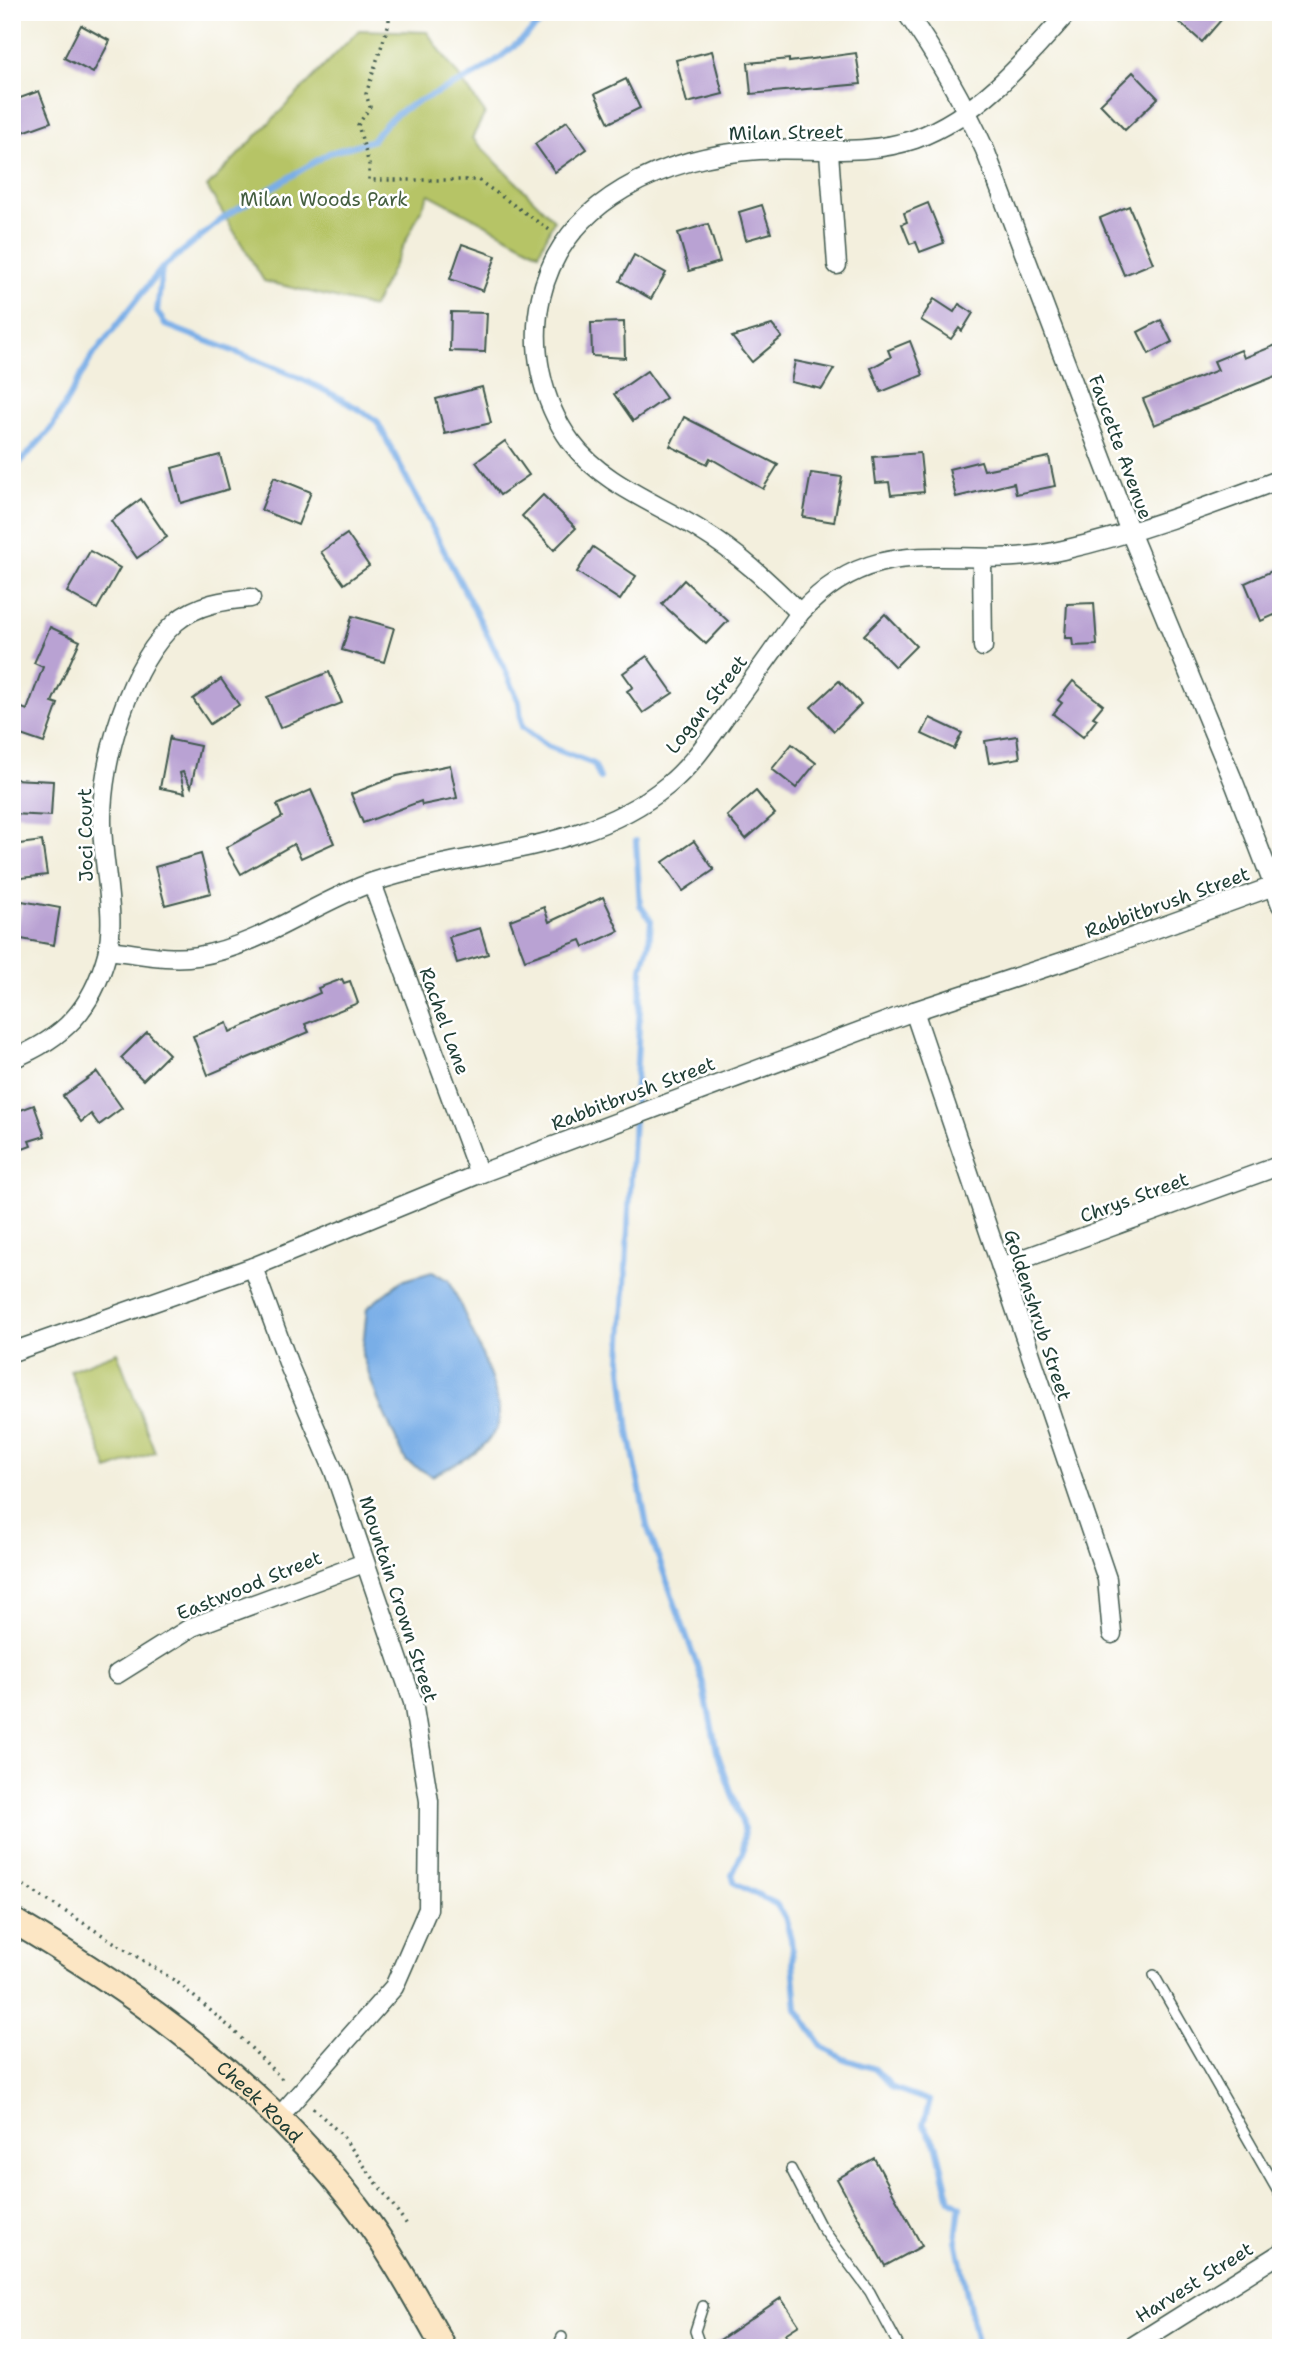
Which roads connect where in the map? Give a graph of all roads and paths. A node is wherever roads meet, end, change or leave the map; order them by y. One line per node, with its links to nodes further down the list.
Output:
1 (388, 12): 6 (path)
2 (906, 12): 4 (street, Faucette Avenue)
3 (1068, 12): 4 (street, Milan Street)
4 (968, 111): 5 (street, Milan Street); 9 (street, Faucette Avenue)
5 (829, 152): 6 (street, Milan Street); 7 (street)
6 (565, 241): 12 (street, Milan Street)
7 (837, 265)
8 (1281, 479): 9 (street, Logan Street)
9 (1130, 532): 10 (street, Logan Street); 15 (street, Faucette Avenue)
10 (982, 560): 12 (street, Logan Street); 13 (street)
11 (251, 598): 17 (street, Joci Court)
12 (800, 613): 14 (street, Logan Street)
13 (984, 647)
14 (372, 883): 17 (street, Logan Street); 21 (street, Rachel Lane)
15 (1274, 886): 16 (street, Faucette Avenue); 18 (street, Rabbitbrush Street)
16 (1281, 905)
17 (108, 950): 19 (street, Joci Court)
18 (914, 1011): 21 (street, Rabbitbrush Street); 23 (street, Goldenshrub Street)
19 (12, 1059)
20 (1281, 1165): 23 (street, Chrys Street)
21 (479, 1174): 22 (street, Rabbitbrush Street)
22 (253, 1267): 24 (street, Rabbitbrush Street); 25 (street, Mountain Crown Street)
23 (1001, 1267): 26 (street, Goldenshrub Street)
24 (12, 1352)
25 (364, 1563): 27 (street, Eastwood Street); 33 (street, Mountain Crown Street)
26 (1112, 1633)
27 (117, 1674)
28 (12, 1878): 31 (path)
29 (12, 1920): 33 (street, Cheek Road)
30 (1154, 1975): 35 (lane)
31 (267, 2064)
32 (309, 2105): 36 (path)
33 (278, 2118): 41 (street, Cheek Road)
34 (791, 2169): 44 (lane)
35 (1281, 2197)
36 (408, 2226)
37 (1281, 2253): 40 (street, Harvest Street)
38 (703, 2306): 43 (lane)
39 (562, 2337): 42 (lane)
40 (1149, 2343): 45 (street, Harvest Street)
41 (444, 2348)
42 (558, 2348)
43 (701, 2348)
44 (901, 2348)
45 (1130, 2348)

